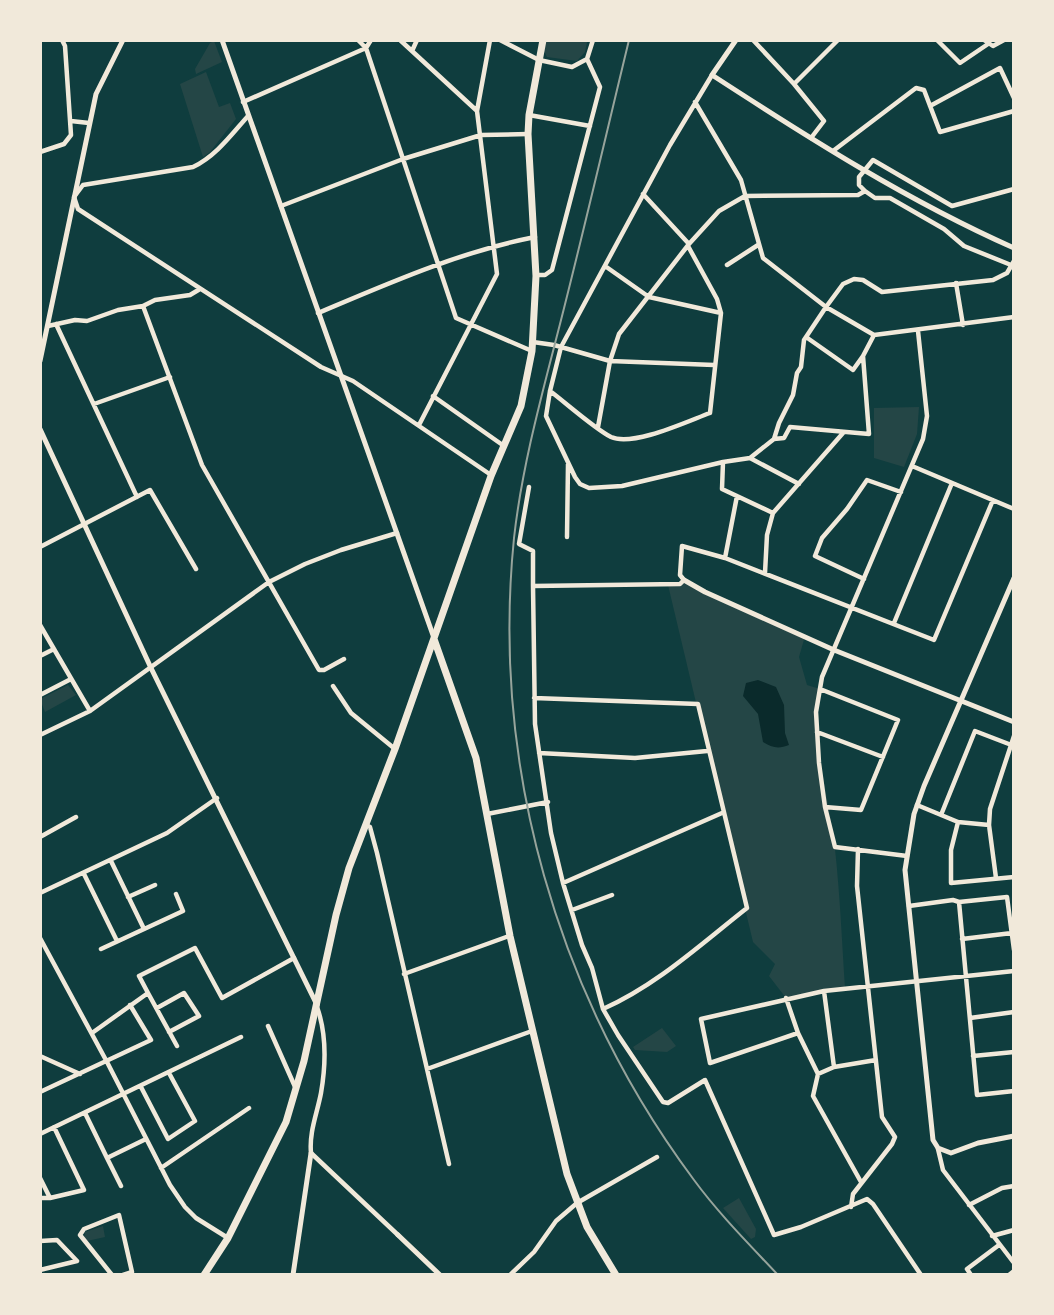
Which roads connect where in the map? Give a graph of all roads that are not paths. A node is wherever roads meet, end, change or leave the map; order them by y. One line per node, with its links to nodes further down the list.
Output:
1 (123, 40): 33 (street)
2 (222, 40): 25 (street)
3 (358, 40): 18 (street)
4 (371, 40): 18 (street)
5 (400, 40): 19 (street)
6 (417, 40): 19 (street)
7 (490, 40): 28 (street)
8 (500, 40): 21 (street)
9 (543, 40): 21 (main road)
10 (593, 40): 20 (street)
11 (736, 40): 22 (street)
12 (753, 40): 23 (street)
13 (838, 40): 23 (street)
14 (937, 40): 17 (street)
15 (1004, 40): 17 (street)
16 (65, 41): 32 (street)
17 (986, 42)
18 (366, 48): 25 (street); 40 (street)
19 (412, 51): 28 (street)
20 (587, 59): 21 (street); 34 (street)
21 (539, 60): 30 (main road)
22 (712, 75): 26 (street); 37 (street)
23 (794, 84): 37 (street)
24 (1014, 98): 27 (street)
25 (243, 102): 31 (street)
26 (695, 102): 44 (street); 45 (street)
27 (930, 106): 29 (street); 38 (street)
28 (477, 111): 36 (street)
29 (1014, 111)
30 (530, 115): 34 (street); 35 (main road)
31 (248, 116): 46 (street); 47 (street)
32 (71, 121): 33 (street); 39 (street)
33 (89, 123): 46 (street)
34 (590, 125): 57 (street)
35 (528, 134): 36 (street); 48 (main road)
36 (481, 135): 40 (street); 49 (street)
37 (810, 139): 38 (street)
38 (833, 151): 41 (street)
39 (40, 152)
40 (403, 159): 47 (street); 54 (street)
41 (865, 169): 42 (street); 43 (street); 52 (street)
42 (1014, 189)
43 (865, 191): 45 (street); 53 (street)
44 (643, 194): 50 (street); 56 (street)
45 (745, 196): 50 (street); 51 (street)
46 (74, 197): 59 (street); 69 (street)
47 (281, 206): 63 (street)
48 (536, 237): 49 (street); 57 (main road)
49 (493, 245): 54 (street); 67 (street)
50 (689, 245): 60 (street); 64 (street)
51 (758, 245): 55 (street); 62 (street)
52 (1014, 248)
53 (1013, 263): 58 (street)
54 (437, 264): 63 (street); 67 (street)
55 (727, 265)
56 (605, 266): 60 (street); 75 (street)
57 (536, 275): 74 (main road)
58 (956, 283): 62 (street); 68 (street)
59 (200, 289): 61 (street); 80 (street)
60 (649, 297): 64 (street); 78 (street)
61 (143, 306): 66 (street); 81 (street)
62 (826, 307): 72 (street); 73 (street)
63 (318, 313): 80 (street)
64 (721, 313): 79 (street)
65 (1014, 317): 68 (street)
66 (56, 324): 69 (street); 84 (street)
67 (472, 324): 74 (street); 83 (street)
68 (963, 325): 71 (street)
69 (48, 326): 70 (street); 77 (street)
70 (40, 328)
71 (918, 331): 72 (street); 94 (street)
72 (874, 335): 76 (street)
73 (806, 337): 76 (street); 89 (street)
74 (533, 346): 75 (street); 90 (main road)
75 (561, 347): 78 (street); 82 (street)
76 (863, 356): 88 (street)
77 (40, 360)
78 (610, 361): 79 (street); 86 (street)
79 (715, 365): 86 (street)
80 (340, 374): 85 (street); 106 (street)
81 (170, 377): 84 (street); 115 (street)
82 (550, 391): 86 (street); 93 (street)
83 (433, 396): 85 (street); 90 (street)
84 (94, 404): 101 (street)
85 (419, 425): 95 (street)
86 (598, 427)
87 (40, 429): 105 (street)
88 (844, 432): 89 (street); 97 (street)
89 (775, 439): 91 (street)
90 (505, 446): 95 (main road)
91 (750, 458): 92 (street); 97 (street)
92 (723, 462): 93 (street); 100 (street)
93 (568, 463): 107 (street)
94 (912, 466): 96 (street); 99 (street)
95 (491, 476): 120 (main road)
96 (952, 483): 102 (street); 118 (street)
97 (799, 484): 104 (street)
98 (529, 487): 116 (street)
99 (901, 492): 113 (street); 113 (street)
100 (737, 496): 104 (street); 109 (street)
101 (137, 497): 105 (street); 110 (street)
102 (993, 500): 103 (street); 118 (street)
103 (1014, 509)
104 (773, 513): 111 (street)
105 (86, 524): 108 (street); 125 (street)
106 (397, 533): 115 (street); 120 (street)
107 (567, 537)
108 (40, 547)
109 (726, 558): 111 (street); 114 (street)
110 (196, 569)
111 (765, 573): 117 (street)
112 (1014, 578): 131 (street)
113 (864, 579): 117 (street)
114 (684, 580): 116 (street); 122 (street)
115 (269, 582): 124 (street); 125 (street)
116 (533, 586): 130 (street)
117 (852, 607): 118 (street); 122 (street)
118 (894, 623)
119 (40, 625): 121 (street)
120 (434, 638): 138 (main road); 147 (main road)
121 (54, 649): 123 (street); 126 (street)
122 (834, 650): 128 (street); 131 (street)
123 (40, 656)
124 (344, 659)
125 (151, 668): 132 (street); 142 (street)
126 (71, 679): 129 (street); 132 (street)
127 (332, 686): 138 (street)
128 (820, 689): 134 (street); 141 (street)
129 (40, 695)
130 (534, 698): 139 (street); 140 (street)
131 (961, 701): 133 (street); 144 (street)
132 (90, 711): 135 (street)
133 (1014, 722)
134 (817, 732): 141 (street); 145 (street)
135 (40, 735)
136 (1014, 736): 137 (street)
137 (1012, 746): 148 (street); 152 (street)
138 (395, 749): 151 (main road)
139 (707, 751): 140 (street); 146 (street)
140 (539, 752): 143 (street)
141 (883, 757): 145 (street)
142 (217, 798): 156 (street); 177 (street)
143 (548, 802): 147 (street); 160 (street)
144 (917, 805): 148 (street); 155 (street)
145 (825, 807): 154 (street)
146 (722, 813): 160 (street); 189 (street)
147 (486, 815): 171 (main road)
148 (941, 815): 150 (street)
149 (76, 817): 153 (street)
150 (958, 822): 152 (street); 159 (street)
151 (366, 825): 179 (street); 187 (main road)
152 (989, 825): 159 (street)
153 (40, 837)
154 (858, 849): 155 (street); 182 (street)
155 (907, 856): 167 (street)
156 (111, 861): 157 (street); 165 (street)
157 (84, 874): 162 (street); 174 (street)
158 (1014, 877): 159 (street)
159 (996, 878)
160 (563, 883): 168 (street)
161 (155, 885): 165 (street)
162 (40, 893)
163 (176, 894): 169 (street)
164 (612, 895): 168 (street)
165 (128, 897): 169 (street)
166 (958, 902): 167 (street); 170 (street); 173 (street)
167 (909, 906): 181 (street)
168 (572, 910): 189 (street)
169 (144, 929): 174 (street)
170 (1012, 933): 173 (street); 176 (street)
171 (510, 936): 179 (street); 193 (main road)
172 (40, 938): 195 (street)
173 (962, 939): 180 (street)
174 (117, 941): 175 (street)
175 (101, 949)
176 (1014, 950)
177 (294, 958): 184 (street); 187 (street)
178 (1014, 971): 180 (street)
179 (404, 974): 205 (street)
180 (965, 977): 181 (street); 191 (street)
181 (915, 982): 182 (street); 220 (street)
182 (869, 986): 183 (street); 202 (street)
183 (824, 991): 185 (street); 204 (street)
184 (148, 993): 186 (street); 188 (street)
185 (786, 998): 196 (street); 196 (street)
186 (130, 1005): 195 (street); 203 (street)
187 (317, 1005): 210 (main road); 221 (street)
188 (157, 1008): 194 (street); 194 (street)
189 (603, 1009): 234 (street)
190 (1014, 1012): 191 (street)
191 (969, 1018): 201 (street)
192 (268, 1026): 210 (street)
193 (532, 1031): 205 (street); 232 (main road)
194 (169, 1032): 198 (street)
195 (92, 1033): 203 (street)
196 (798, 1033): 208 (street)
197 (241, 1037): 206 (street)
198 (177, 1046)
199 (1014, 1052): 201 (street)
200 (40, 1056): 207 (street)
201 (973, 1056): 211 (street)
202 (876, 1060): 204 (street); 227 (street)
203 (107, 1062): 207 (street); 213 (street)
204 (834, 1067): 208 (street)
205 (427, 1069): 224 (street)
206 (169, 1073): 209 (street); 209 (street)
207 (80, 1074): 212 (street)
208 (818, 1074): 227 (street)
209 (141, 1087): 213 (street)
210 (296, 1090): 238 (main road)
211 (1014, 1091)
212 (40, 1092)
213 (124, 1096): 215 (street); 219 (street)
214 (249, 1108): 225 (street)
215 (85, 1113): 216 (street); 223 (street)
216 (54, 1127): 217 (street); 231 (street)
217 (40, 1134)
218 (1014, 1136): 220 (street)
219 (146, 1139): 223 (street); 225 (street)
220 (938, 1148): 233 (street)
221 (311, 1153): 236 (street); 247 (street)
222 (657, 1157): 232 (street)
223 (107, 1158): 228 (street)
224 (449, 1164)
225 (161, 1168): 238 (street)
226 (40, 1178): 231 (street)
227 (861, 1182): 234 (street)
228 (121, 1186)
229 (1014, 1186): 233 (street)
230 (40, 1198): 231 (street)
231 (50, 1198)
232 (577, 1203): 249 (street); 250 (main road)
233 (969, 1205): 237 (street)
234 (851, 1207): 251 (street)
235 (1014, 1230): 237 (street)
236 (398, 1235): 248 (street)
237 (992, 1236): 240 (street)
238 (228, 1238): 246 (main road)
239 (40, 1241): 242 (street)
240 (999, 1245): 241 (street); 252 (street)
241 (1014, 1263)
242 (40, 1270)
243 (1014, 1271): 253 (street)
244 (112, 1275): 245 (street)
245 (123, 1275)
246 (204, 1275)
247 (293, 1275)
248 (440, 1275)
249 (510, 1275)
250 (616, 1275)
251 (922, 1275)
252 (971, 1275)
253 (1009, 1275)

